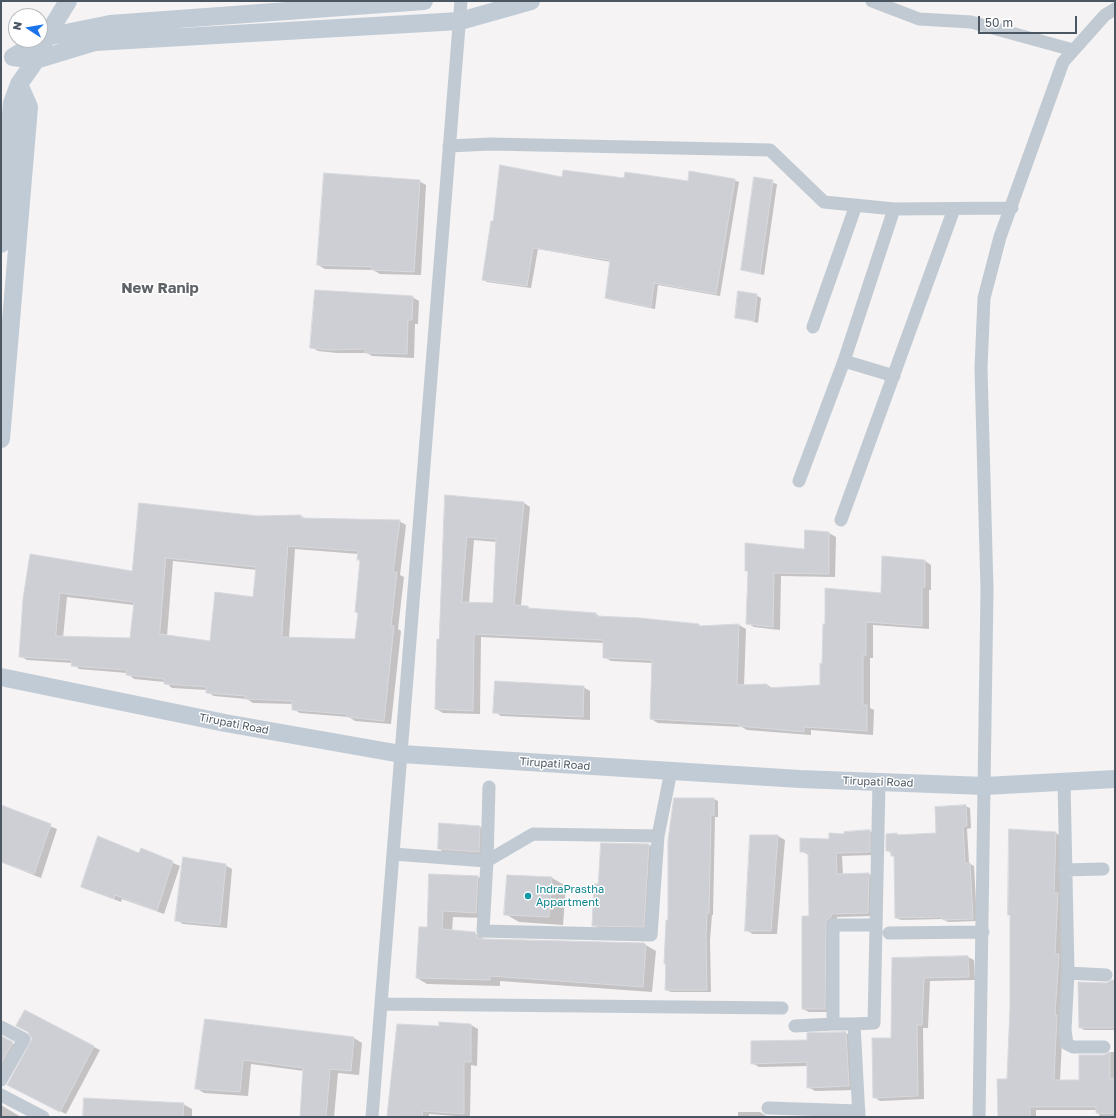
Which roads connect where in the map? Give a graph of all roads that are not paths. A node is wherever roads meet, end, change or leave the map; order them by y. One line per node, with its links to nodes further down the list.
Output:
1 (68, 1): 9 (street)
2 (424, 1): 6 (street)
3 (461, 1): 8 (street)
4 (530, 1): 8 (street)
5 (872, 1): 13 (street)
6 (331, 4): 10 (street)
7 (1115, 10): 13 (street)
8 (460, 21): 15 (street); 17 (street)
9 (48, 34)
10 (48, 37)
11 (26, 48): 14 (street)
12 (41, 48): 15 (street)
13 (1073, 50): 19 (street)
14 (7, 59): 15 (street)
15 (36, 60): 16 (street)
16 (19, 84): 22 (street); 26 (street)
17 (449, 146): 18 (street); 30 (street)
18 (856, 205): 20 (street); 23 (street)
19 (1012, 208): 21 (street); 35 (street)
20 (894, 209): 21 (street); 24 (street)
21 (954, 210): 25 (street)
22 (1, 244)
23 (813, 327)
24 (844, 361): 25 (street); 27 (street)
25 (894, 376): 28 (street)
26 (1, 439)
27 (799, 481)
28 (841, 520)
29 (1, 677): 30 (street, Tirupati Road)
30 (401, 754): 31 (street, Tirupati Road); 38 (street)
31 (671, 771): 34 (street, Tirupati Road); 37 (street)
32 (1115, 779): 33 (street, Tirupati Road)
33 (1064, 781): 35 (street, Tirupati Road); 41 (street)
34 (879, 782): 35 (street, Tirupati Road); 42 (street)
35 (985, 786): 43 (street)
36 (489, 787): 39 (street)
37 (658, 836): 39 (street); 39 (street)
38 (393, 854): 39 (street); 47 (street)
39 (487, 861)
40 (1103, 869): 41 (street)
41 (1064, 870): 45 (street)
42 (876, 925): 49 (street); 50 (street)
43 (983, 932): 44 (street); 60 (street)
44 (889, 933)
45 (1068, 973): 46 (street); 53 (street)
46 (1106, 975)
47 (381, 1004): 48 (street); 59 (street)
48 (782, 1008)
49 (833, 1024): 50 (street); 51 (street)
50 (854, 1024): 57 (street)
51 (795, 1026)
52 (1, 1027): 54 (street)
53 (1104, 1047)
54 (1, 1080)
55 (1, 1095): 58 (street)
56 (768, 1108): 57 (street)
57 (859, 1114)
58 (43, 1117)
59 (372, 1117)
60 (979, 1117)

